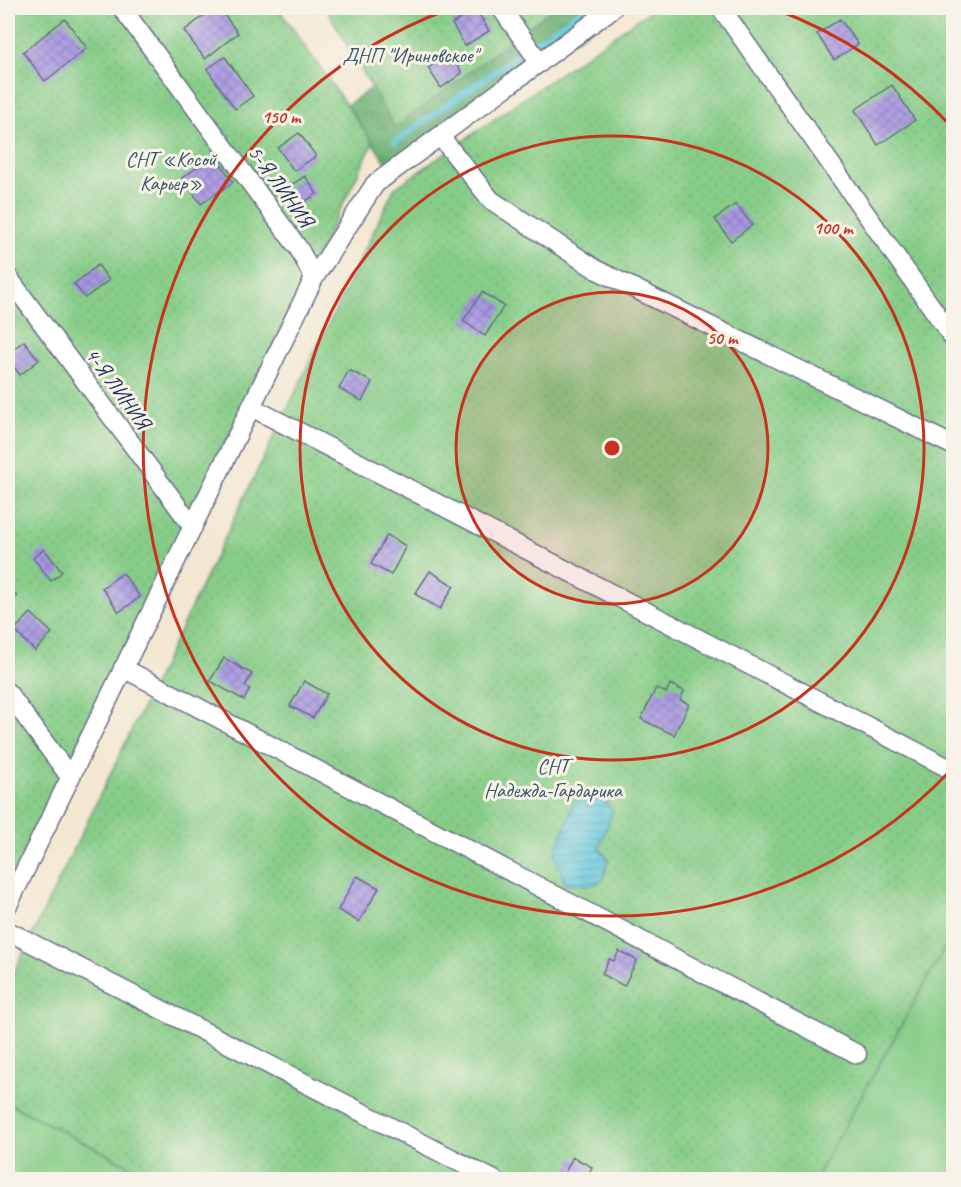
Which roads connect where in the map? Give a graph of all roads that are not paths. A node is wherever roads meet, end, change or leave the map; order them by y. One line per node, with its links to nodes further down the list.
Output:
1 (122, 8): 8 (street, 5-Я ЛИНИЯ)
2 (501, 8): 5 (street)
3 (613, 8): 5 (street)
4 (721, 8): 9 (street)
5 (540, 63): 6 (street)
6 (440, 136): 8 (street); 11 (street)
7 (8, 277): 12 (street, 4-Я ЛИНИЯ)
8 (314, 278): 10 (street)
9 (954, 339)
10 (251, 407): 12 (street); 15 (street)
11 (954, 446)
12 (193, 527): 13 (street)
13 (123, 668): 16 (street); 19 (street)
14 (8, 693): 16 (street)
15 (954, 771)
16 (70, 777): 17 (street)
17 (8, 905)
18 (8, 931): 20 (street)
19 (856, 1054)
20 (494, 1179)

